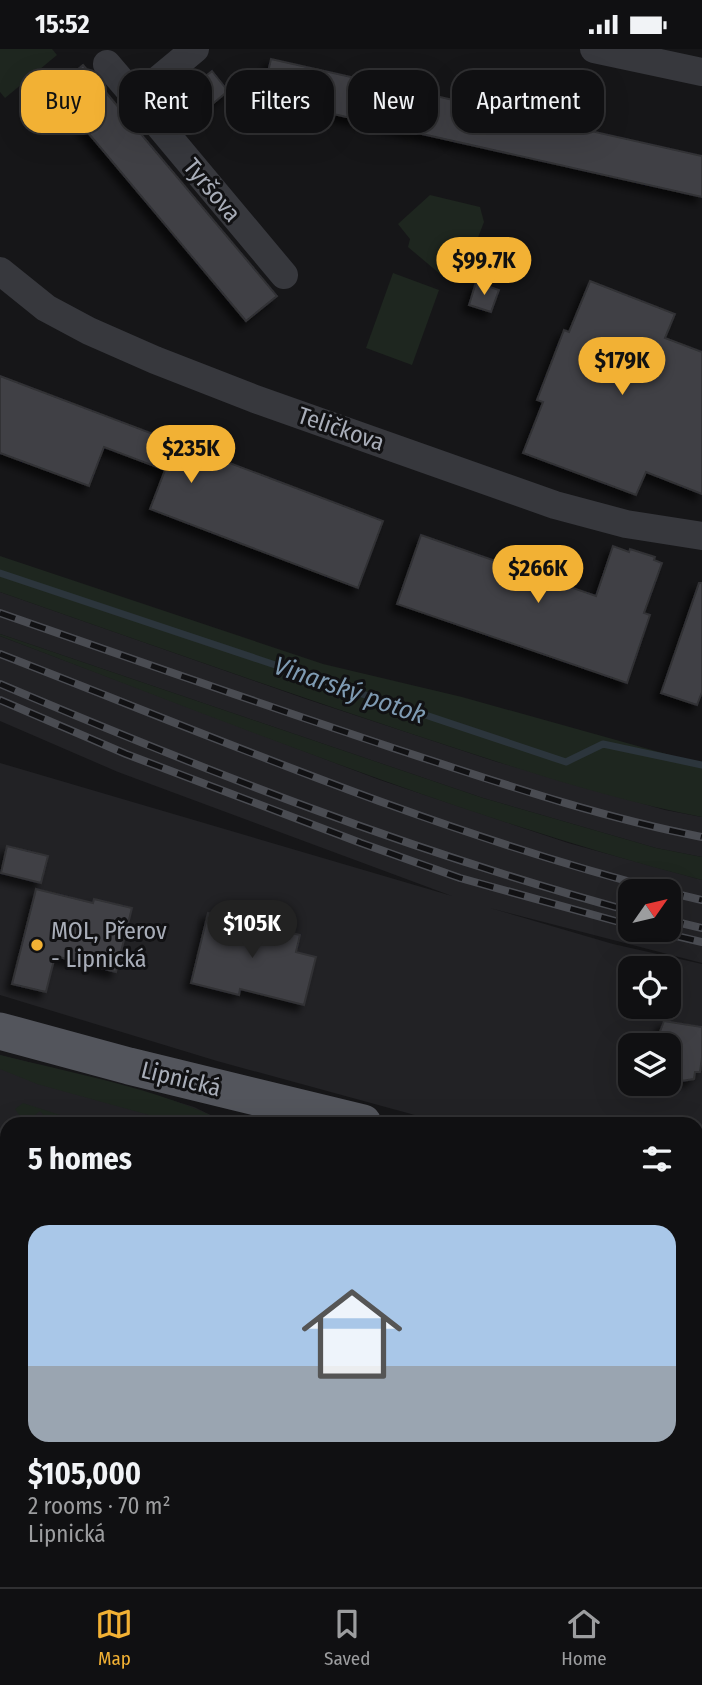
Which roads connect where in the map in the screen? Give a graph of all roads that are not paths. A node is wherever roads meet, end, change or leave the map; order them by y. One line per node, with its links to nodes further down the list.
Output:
1 (195, 49): 4 (street)
2 (594, 49): 5 (street)
3 (107, 64): 6 (street, Tyršova)
4 (170, 70)
5 (702, 72)
6 (119, 78)
7 (165, 133): 9 (street, Tyršova)
8 (0, 271): 10 (street, Teličkova)
9 (284, 275)
10 (702, 536)
11 (0, 1031): 12 (main road, Lipnická)
12 (338, 1117)

